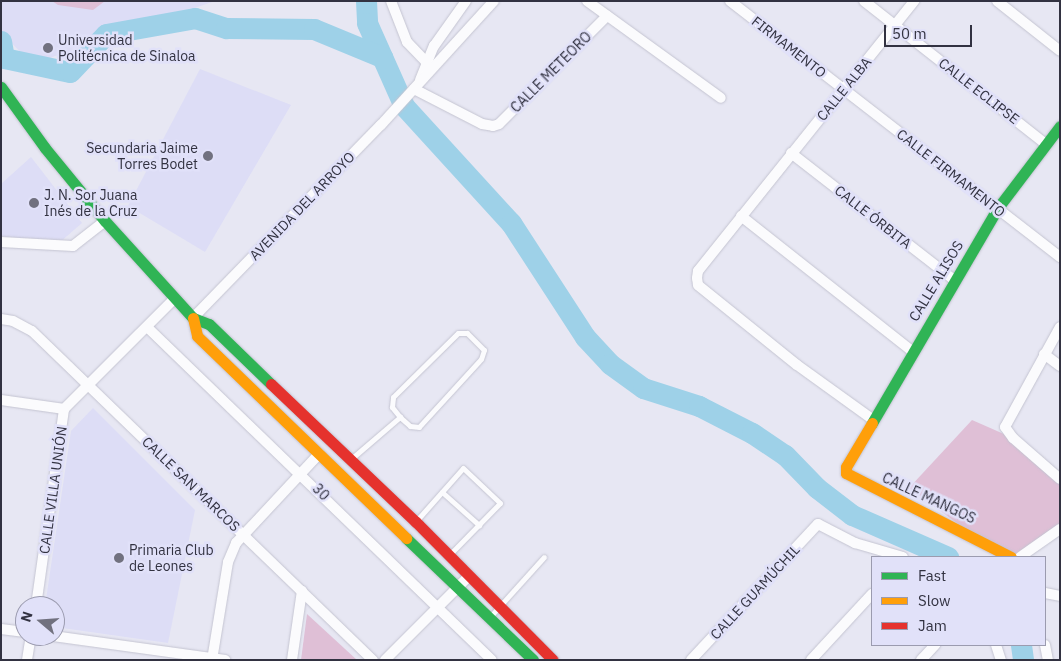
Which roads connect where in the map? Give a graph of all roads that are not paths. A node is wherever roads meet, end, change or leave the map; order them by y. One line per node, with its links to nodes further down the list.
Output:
1 (391, 1): 12 (street)
2 (466, 1): 12 (street)
3 (494, 1): 12 (street)
4 (587, 1): 9 (street)
5 (864, 1): 10 (street, CALLE ECLIPSE)
6 (914, 1): 10 (street, CALLE ALBA)
7 (997, 1): 11 (street)
8 (732, 3): 15 (street, FIRMAMENTO)
9 (607, 16): 14 (street, CALLE METEORO); 16 (street)
10 (895, 25): 15 (street, CALLE ALBA); 20 (street, CALLE ECLIPSE)
11 (1060, 50)
12 (430, 66): 14 (street, AVENIDA DEL ARROYO)
13 (1, 87): 18 (street)
14 (415, 89): 29 (street, AVENIDA DEL ARROYO)
15 (843, 90): 21 (street, CALLE ALBA); 22 (street, CALLE FIRMAMENTO)
16 (721, 98)
17 (1, 108): 18 (street)
18 (22, 118): 24 (street)
19 (1060, 126): 20 (street, CALLE ALISOS)
20 (1046, 144): 22 (street, CALLE ALISOS)
21 (791, 153): 23 (street, CALLE ALBA); 27 (street, CALLE ÓRBITA)
22 (997, 209): 26 (street, CALLE FIRMAMENTO); 27 (street, CALLE ALISOS)
23 (742, 216): 33 (street); 40 (street, CALLE ALBA)
24 (105, 221): 25 (street); 28 (street)
25 (1, 242)
26 (1060, 257)
27 (954, 280): 33 (street, CALLE ALISOS)
28 (174, 298): 29 (street); 31 (street, CALLE VILLA UNIÓN)
29 (193, 318): 41 (street); 42 (street)
30 (1, 320): 36 (street, CALLE SAN MARCOS)
31 (147, 327): 36 (street, CALLE VILLA UNIÓN); 44 (street, 30)
32 (1060, 327): 34 (street)
33 (912, 351): 40 (street, CALLE ALISOS)
34 (1044, 354): 35 (street); 45 (street)
35 (1060, 366)
36 (90, 386): 38 (street, CALLE VILLA UNIÓN); 50 (street, CALLE SAN MARCOS)
37 (1, 400): 38 (street)
38 (64, 409): 61 (street, CALLE VILLA UNIÓN)
39 (400, 417): 39 (lane); 42 (lane)
40 (872, 419): 43 (street, CALLE ALISOS)
41 (320, 454): 44 (street); 57 (street)
42 (351, 459): 47 (street)
43 (848, 459): 53 (street, CALLE MANGOS)
44 (301, 473): 50 (street); 63 (street, 30)
45 (1060, 479)
46 (442, 492): 47 (lane); 48 (lane); 48 (lane)
47 (416, 522): 51 (street)
48 (479, 525): 51 (lane)
49 (1060, 529): 54 (street)
50 (243, 534): 58 (street, CALLE SAN MARCOS); 73 (street)
51 (449, 556): 56 (street)
52 (900, 556): 82 (street, CALLE GUAMÚCHIL)
53 (1009, 556)
54 (1021, 556)
55 (544, 557): 64 (lane)
56 (469, 576): 57 (street); 64 (street)
57 (457, 588): 63 (street); 65 (street)
58 (302, 591): 76 (street); 77 (street, CALLE SAN MARCOS)
59 (1046, 593): 62 (street)
60 (871, 595): 83 (street)
61 (37, 596)
62 (1060, 596)
63 (437, 608): 78 (street); 79 (street, 30)
64 (499, 608): 65 (lane); 81 (street)
65 (489, 618): 80 (street)
66 (1, 629): 67 (street)
67 (15, 631)
68 (65, 638): 73 (street)
69 (29, 646): 74 (street)
70 (935, 646): 84 (street)
71 (996, 646): 85 (street)
72 (1045, 646): 86 (street)
73 (212, 659): 75 (street)
74 (27, 660)
75 (225, 660)
76 (292, 660)
77 (373, 660)
78 (385, 660)
79 (492, 660)
80 (533, 660)
81 (553, 660)
82 (691, 660)
83 (811, 660)
84 (921, 660)
85 (1001, 660)
86 (1048, 660)

